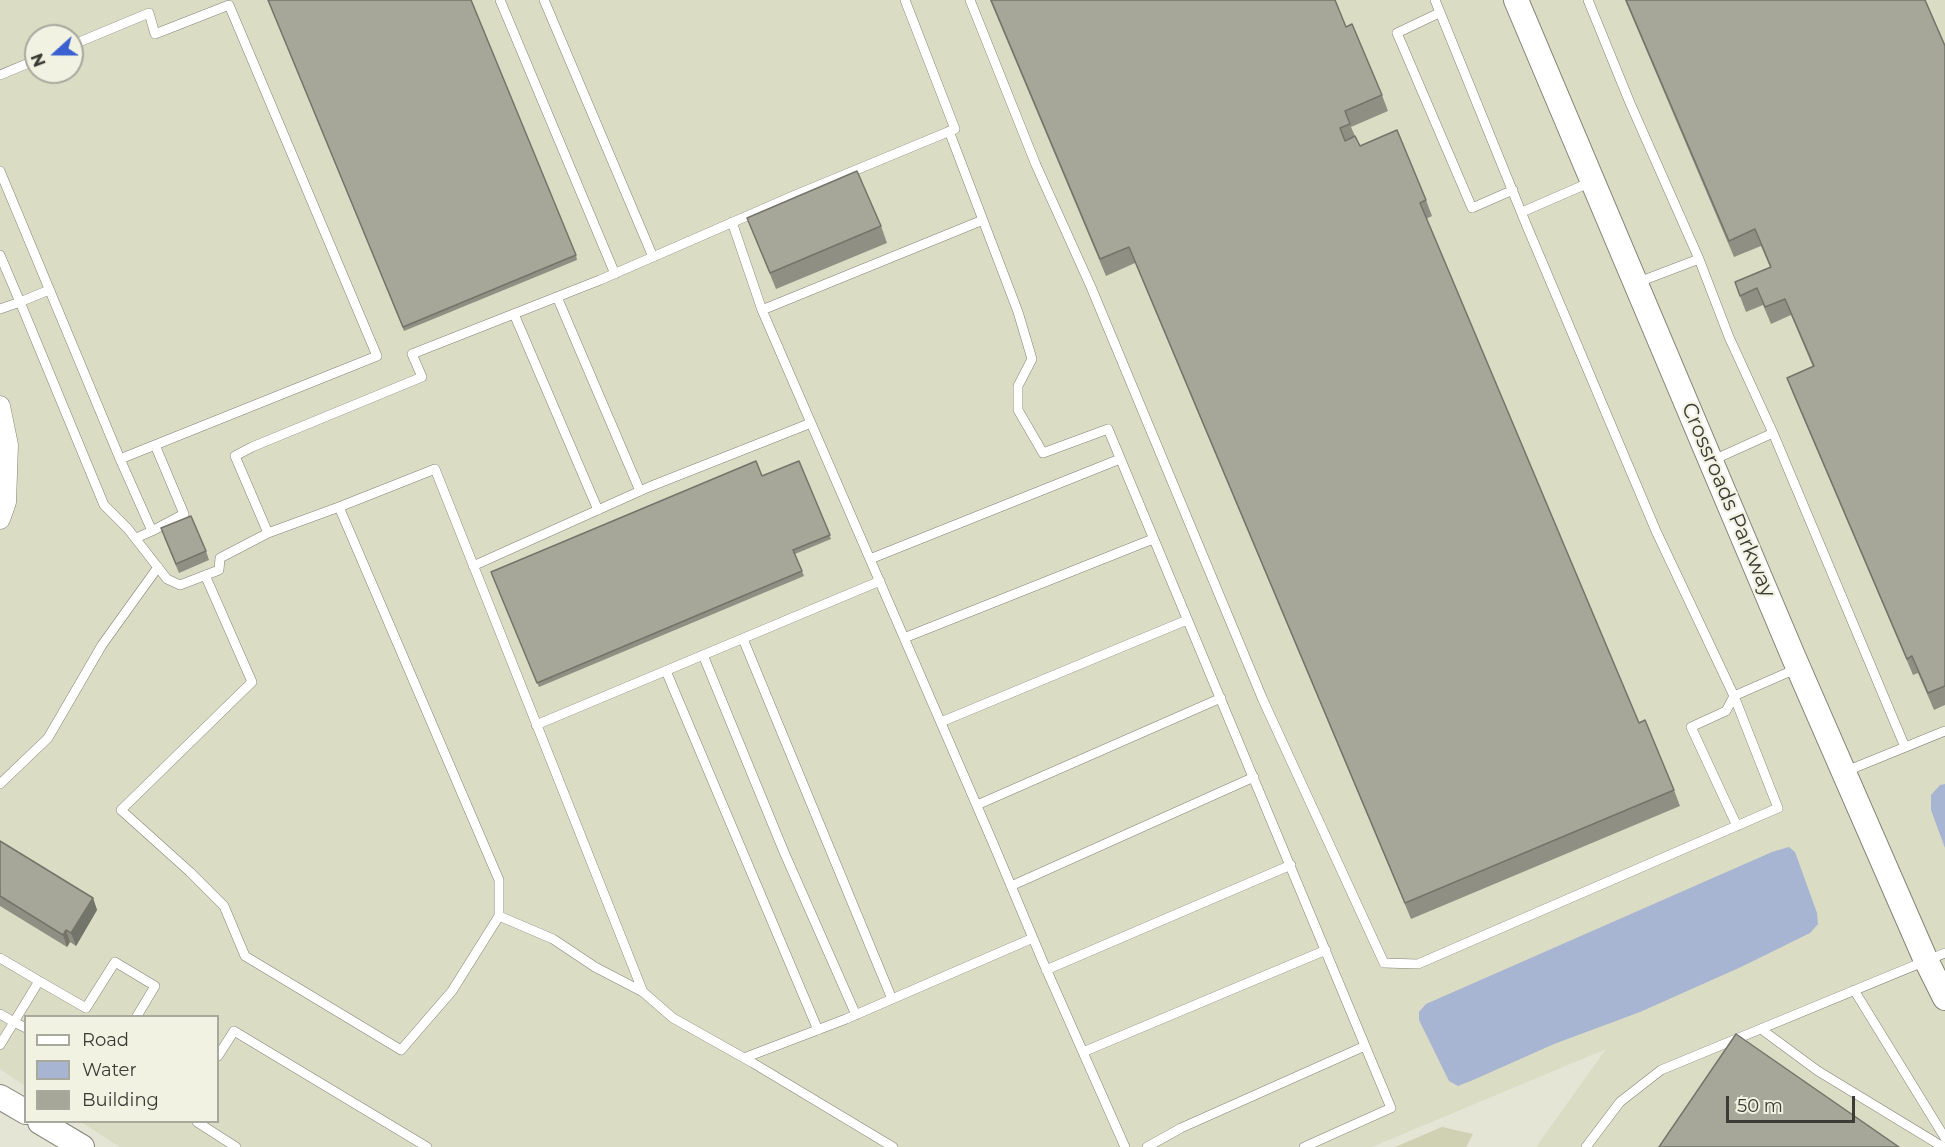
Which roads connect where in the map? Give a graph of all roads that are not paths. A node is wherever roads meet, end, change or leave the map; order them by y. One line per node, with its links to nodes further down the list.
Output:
1 (500, 0): 22 (lane)
2 (544, 0): 20 (lane)
3 (905, 0): 12 (lane)
4 (970, 0): 66 (lane)
5 (1435, 0): 8 (lane)
6 (1516, 0): 14 (street, Crossroads Parkway)
7 (1588, 0): 21 (lane)
8 (1439, 13): 15 (lane); 15 (lane)
9 (84, 40): 33 (lane)
10 (24, 65): 11 (lane)
11 (0, 75)
12 (949, 131): 17 (lane); 18 (lane)
13 (0, 171): 24 (lane)
14 (1593, 181): 16 (lane); 23 (street, Crossroads Parkway)
15 (1513, 190): 16 (lane)
16 (1522, 212): 56 (lane)
17 (983, 220): 28 (lane); 35 (lane)
18 (732, 222): 20 (lane); 28 (lane)
19 (0, 255): 26 (lane)
20 (653, 257): 22 (lane)
21 (1699, 259): 23 (lane); 32 (lane)
22 (615, 274): 25 (lane)
23 (1636, 283): 36 (street, Crossroads Parkway)
24 (49, 290): 26 (lane); 34 (lane)
25 (557, 297): 29 (lane); 37 (lane)
26 (20, 302): 27 (lane); 43 (lane)
27 (0, 309)
28 (762, 310): 31 (lane)
29 (514, 314): 39 (lane); 42 (lane)
30 (0, 406): 40 (street)
31 (811, 423): 37 (lane); 45 (lane)
32 (1773, 433): 36 (lane); 61 (lane)
33 (155, 445): 34 (lane); 41 (lane)
34 (120, 459): 41 (lane)
35 (1120, 459): 44 (lane); 45 (lane)
36 (1711, 461): 54 (street, Crossroads Parkway)
37 (640, 491): 39 (lane)
38 (339, 507): 42 (lane); 46 (lane); 69 (lane)
39 (598, 510): 46 (lane)
40 (0, 519)
41 (152, 531): 43 (lane)
42 (268, 533): 48 (lane)
43 (136, 538): 47 (lane)
44 (1153, 538): 50 (lane); 51 (lane)
45 (870, 559): 49 (lane)
46 (473, 566): 59 (lane)
47 (158, 567): 48 (lane); 64 (lane)
48 (205, 575): 69 (lane)
49 (880, 581): 51 (lane); 52 (lane)
50 (1187, 620): 57 (lane); 58 (lane)
51 (904, 638): 58 (lane)
52 (743, 639): 53 (lane); 79 (lane)
53 (703, 655): 55 (lane); 83 (lane)
54 (1799, 668): 56 (lane); 62 (street, Crossroads Parkway)
55 (666, 671): 59 (lane); 87 (lane)
56 (1734, 696): 66 (lane); 66 (lane)
57 (1221, 699): 63 (lane); 65 (lane)
58 (941, 722): 65 (lane)
59 (536, 725): 77 (lane)
60 (1945, 731): 61 (lane)
61 (1905, 747): 62 (lane)
62 (1844, 772): 72 (street, Crossroads Parkway)
63 (1254, 777): 67 (lane); 68 (lane)
64 (0, 784)
65 (977, 806): 68 (lane)
66 (1737, 826)
67 (1291, 865): 71 (lane); 74 (lane)
68 (1011, 886): 70 (lane)
69 (498, 916): 77 (lane)
70 (1033, 938): 74 (lane); 79 (lane)
71 (1326, 950): 89 (lane); 90 (lane)
72 (1935, 956): 76 (lane); 78 (street, Crossroads Parkway)
73 (0, 958): 75 (lane)
74 (1046, 970): 90 (lane)
75 (39, 981): 80 (lane); 84 (lane)
76 (1854, 990): 86 (lane); 97 (lane)
77 (643, 992): 92 (lane)
78 (1945, 998)
79 (892, 999): 83 (lane)
80 (84, 1012): 82 (lane)
81 (0, 1014): 84 (lane)
82 (138, 1015)
83 (856, 1015): 87 (lane)
84 (14, 1022): 85 (lane); 88 (lane)
85 (24, 1027)
86 (1761, 1029): 105 (lane); 106 (lane)
87 (818, 1030): 92 (lane)
88 (0, 1045)
89 (1365, 1046): 103 (lane); 104 (lane)
90 (1083, 1052): 102 (lane)
91 (219, 1054): 100 (lane)
92 (744, 1058): 101 (lane)
93 (0, 1096): 94 (street)
94 (24, 1111)
95 (42, 1123): 98 (street)
96 (199, 1123): 99 (lane)
97 (1945, 1138)
98 (82, 1147)
99 (236, 1147)
100 (427, 1147)
101 (893, 1147)
102 (1125, 1147)
103 (1147, 1147)
104 (1304, 1147)
105 (1586, 1147)
106 (1942, 1147)

